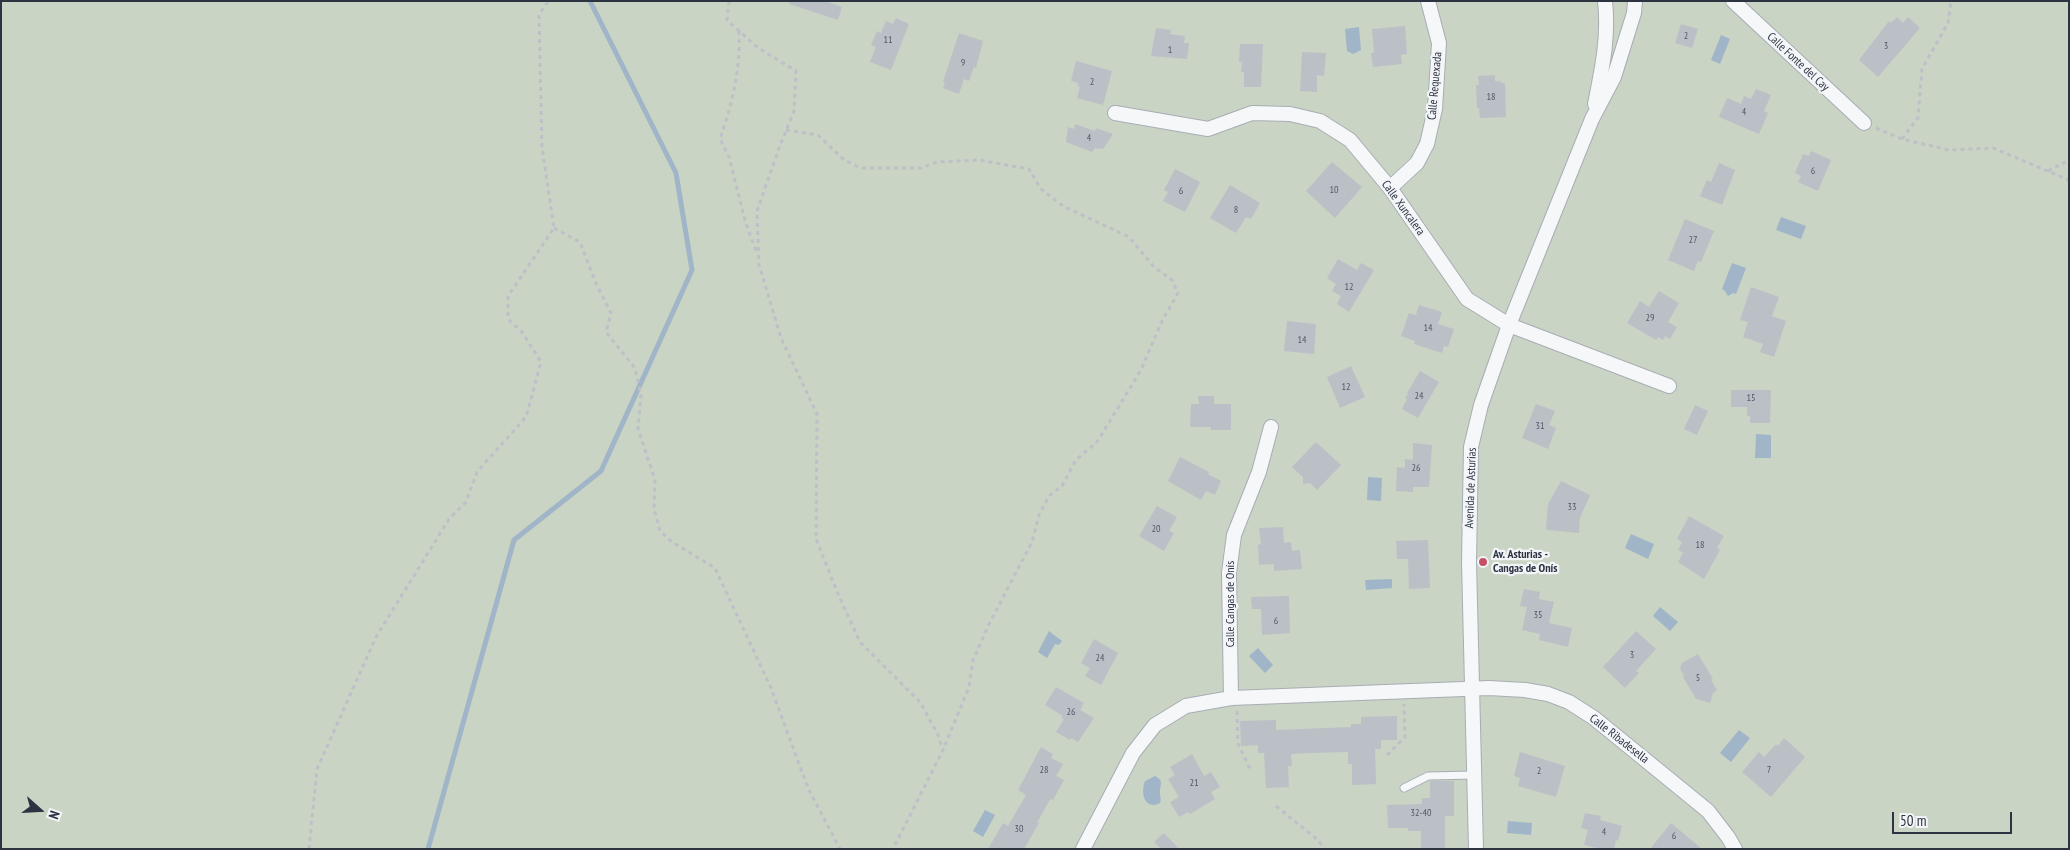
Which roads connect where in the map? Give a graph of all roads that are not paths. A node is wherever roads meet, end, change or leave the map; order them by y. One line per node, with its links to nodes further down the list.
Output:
1 (1428, 1): 8 (street, Calle Requexada)
2 (1605, 1): 6 (street, Avenida de Asturias)
3 (1635, 1): 6 (street, Avenida de Asturias)
4 (1733, 1): 7 (street, Calle Fonte del Cay)
5 (1115, 113): 8 (street, Calle Xuncalera)
6 (1592, 119): 9 (street, Avenida de Asturias)
7 (1864, 123)
8 (1390, 188): 9 (street, Calle Xuncalera)
9 (1509, 325): 10 (street, Calle Xuncalera); 12 (street, Avenida de Asturias)
10 (1669, 386)
11 (1271, 427): 13 (street, Calle Cangas de Onís)
12 (1472, 689): 13 (street); 14 (street, Avenida de Asturias); 18 (street, Calle Ribadesella)
13 (1234, 698): 16 (street)
14 (1474, 775): 15 (lane); 17 (street, Avenida de Asturias)
15 (1404, 788)
16 (1083, 849)
17 (1476, 849)
18 (1735, 849)

